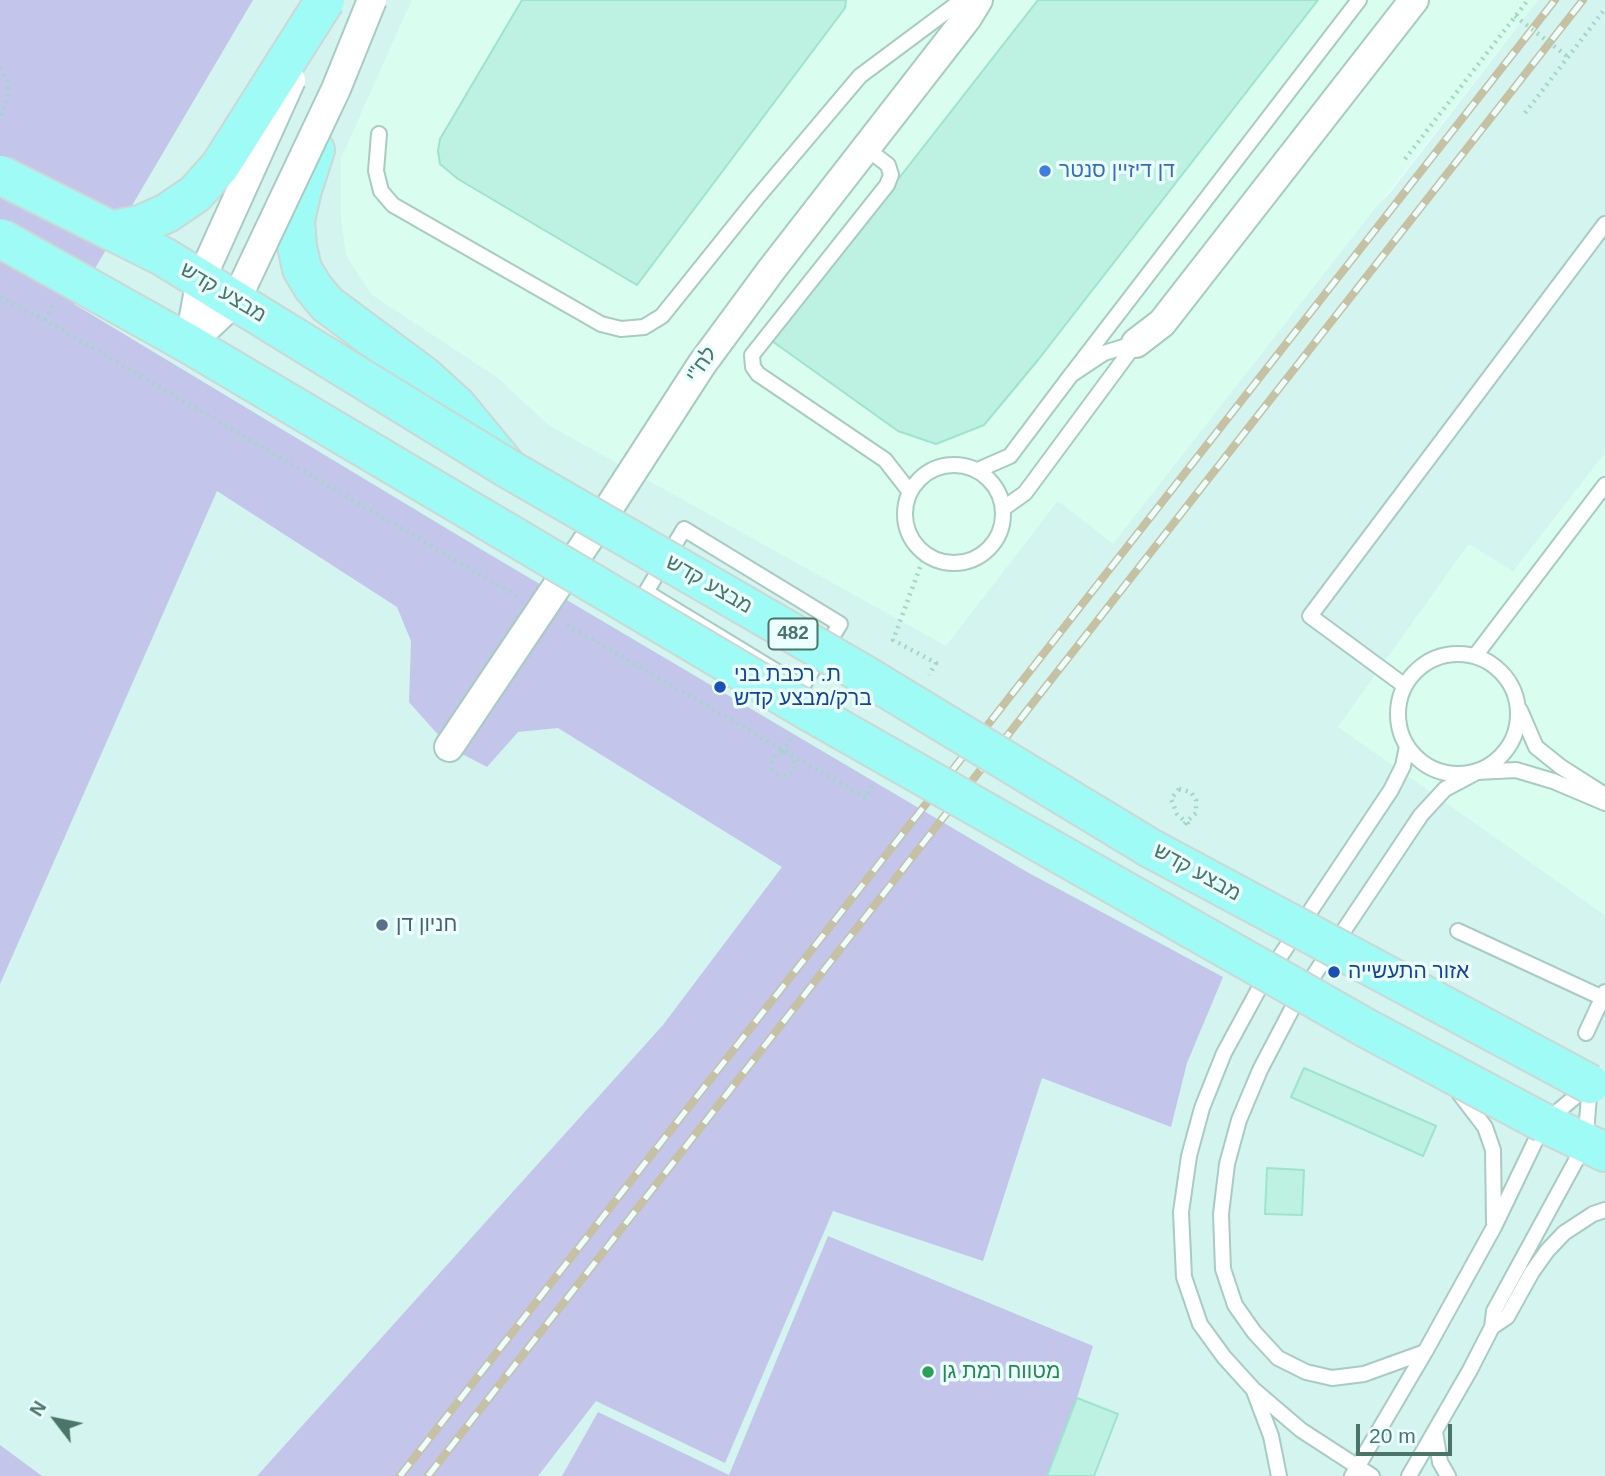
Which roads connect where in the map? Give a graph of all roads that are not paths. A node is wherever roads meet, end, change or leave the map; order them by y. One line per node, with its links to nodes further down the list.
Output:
1 (326, 0): 12 (main road, bridge); 14 (street, bridge)
2 (372, 0): 7 (street, bridge)
3 (962, 0): 8 (lane)
4 (978, 0): 9 (street, לח"י)
5 (1359, 0): 18 (lane)
6 (1414, 0): 16 (street)
7 (335, 89): 15 (street, bridge); 19 (main road, bridge)
8 (379, 134)
9 (866, 148): 22 (lane); 24 (street, לח"י)
10 (0, 175): 12 (main road, מבצע קדש / 482, bridge)
11 (1605, 225): 27 (lane)
12 (113, 230): 14 (main road, מבצע קדש / 482, bridge)
13 (0, 239): 17 (main road, bridge)
14 (201, 279): 15 (main road, מבצע קדש / 482, bridge); 17 (street, bridge)
15 (236, 300): 17 (street, bridge); 19 (main road, מבצע קדש / 482, bridge)
16 (1136, 343): 18 (lane); 23 (lane)
17 (189, 344): 37 (main road, bridge)
18 (1071, 374): 20 (lane)
19 (507, 468): 38 (main road, מבצע קדש / 482, bridge)
20 (978, 470): 22 (lane); 23 (lane)
21 (1605, 485): 26 (lane)
22 (910, 492): 23 (lane)
23 (1004, 508)
24 (594, 531): 25 (lane); 30 (street, לח"י)
25 (659, 570): 25 (lane)
26 (1475, 656): 27 (lane); 28 (lane)
27 (1405, 686): 29 (lane)
28 (1518, 706): 31 (lane); 32 (lane)
29 (1407, 746): 31 (lane); 45 (lane)
30 (449, 747)
31 (1477, 772): 33 (lane); 44 (lane)
32 (1605, 795)
33 (1605, 803)
34 (1458, 930): 35 (lane)
35 (1604, 996): 36 (lane)
36 (1587, 1033)
37 (1427, 1059): 39 (main road, bridge); 42 (lane, bridge)
38 (1598, 1087): 39 (lane); 40 (lane)
39 (1544, 1123): 40 (main road); 42 (lane)
40 (1595, 1148): 43 (lane)
41 (1605, 1210): 43 (lane)
42 (1494, 1227): 44 (lane)
43 (1526, 1269): 46 (lane)
44 (1425, 1352): 47 (lane)
45 (1253, 1389): 47 (lane); 48 (lane)
46 (1435, 1432): 50 (lane); 51 (lane)
47 (1355, 1471): 49 (lane)
48 (1279, 1476)
49 (1372, 1476)
50 (1409, 1476)
51 (1448, 1476)

